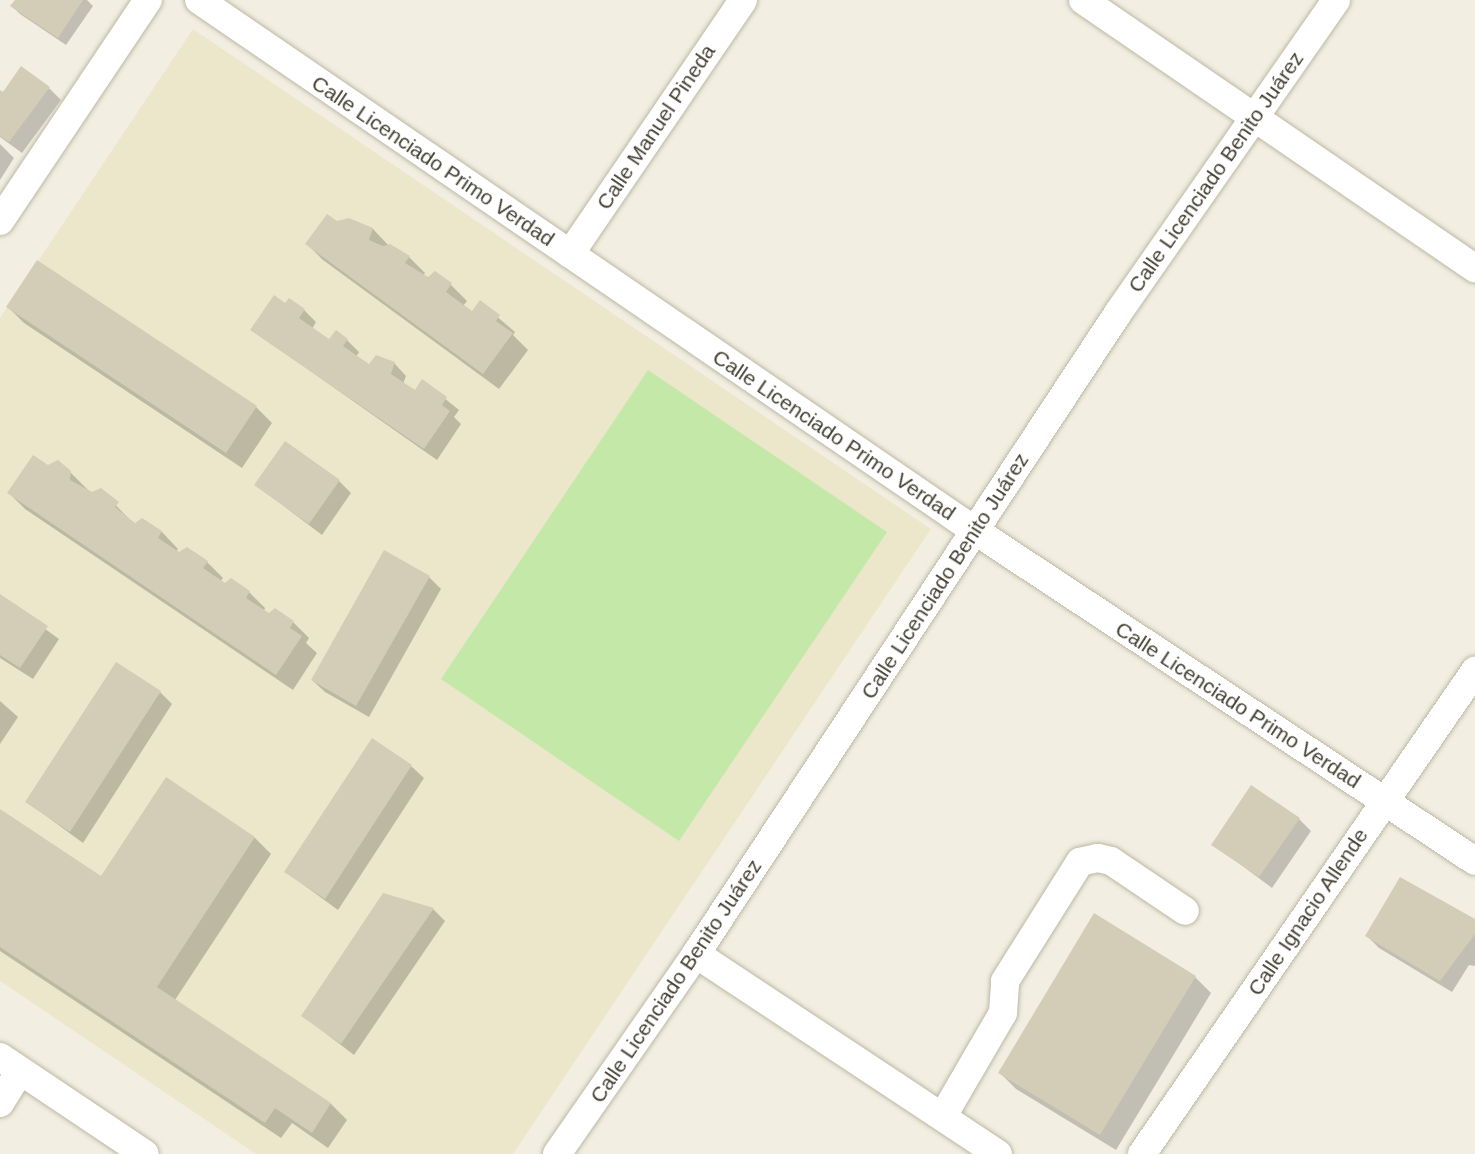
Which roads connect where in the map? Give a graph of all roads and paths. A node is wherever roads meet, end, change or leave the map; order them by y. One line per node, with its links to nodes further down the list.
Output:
1 (148, 0): 7 (street)
2 (199, 0): 8 (street, Calle Licenciado Primo Verdad)
3 (743, 0): 8 (street, Calle Manuel Pineda)
4 (1083, 0): 6 (street)
5 (1336, 0): 6 (street, Calle Licenciado Benito Juárez)
6 (1252, 119): 9 (street); 10 (street, Calle Licenciado Benito Juárez)
7 (0, 221)
8 (570, 254): 10 (street, Calle Licenciado Primo Verdad)
9 (1475, 268)
10 (974, 530): 12 (street, Calle Licenciado Primo Verdad); 15 (street, Calle Licenciado Benito Juárez)
11 (1475, 671): 12 (street, Calle Ignacio Allende)
12 (1384, 801): 13 (street, Calle Licenciado Primo Verdad); 22 (street, Calle Ignacio Allende)
13 (1475, 861)
14 (1185, 911): 18 (street)
15 (696, 954): 18 (street); 20 (street, Calle Licenciado Benito Juárez)
16 (10, 1064): 17 (street); 19 (street)
17 (0, 1103)
18 (943, 1116): 21 (street)
19 (145, 1154)
20 (557, 1154)
21 (998, 1154)
22 (1143, 1154)

